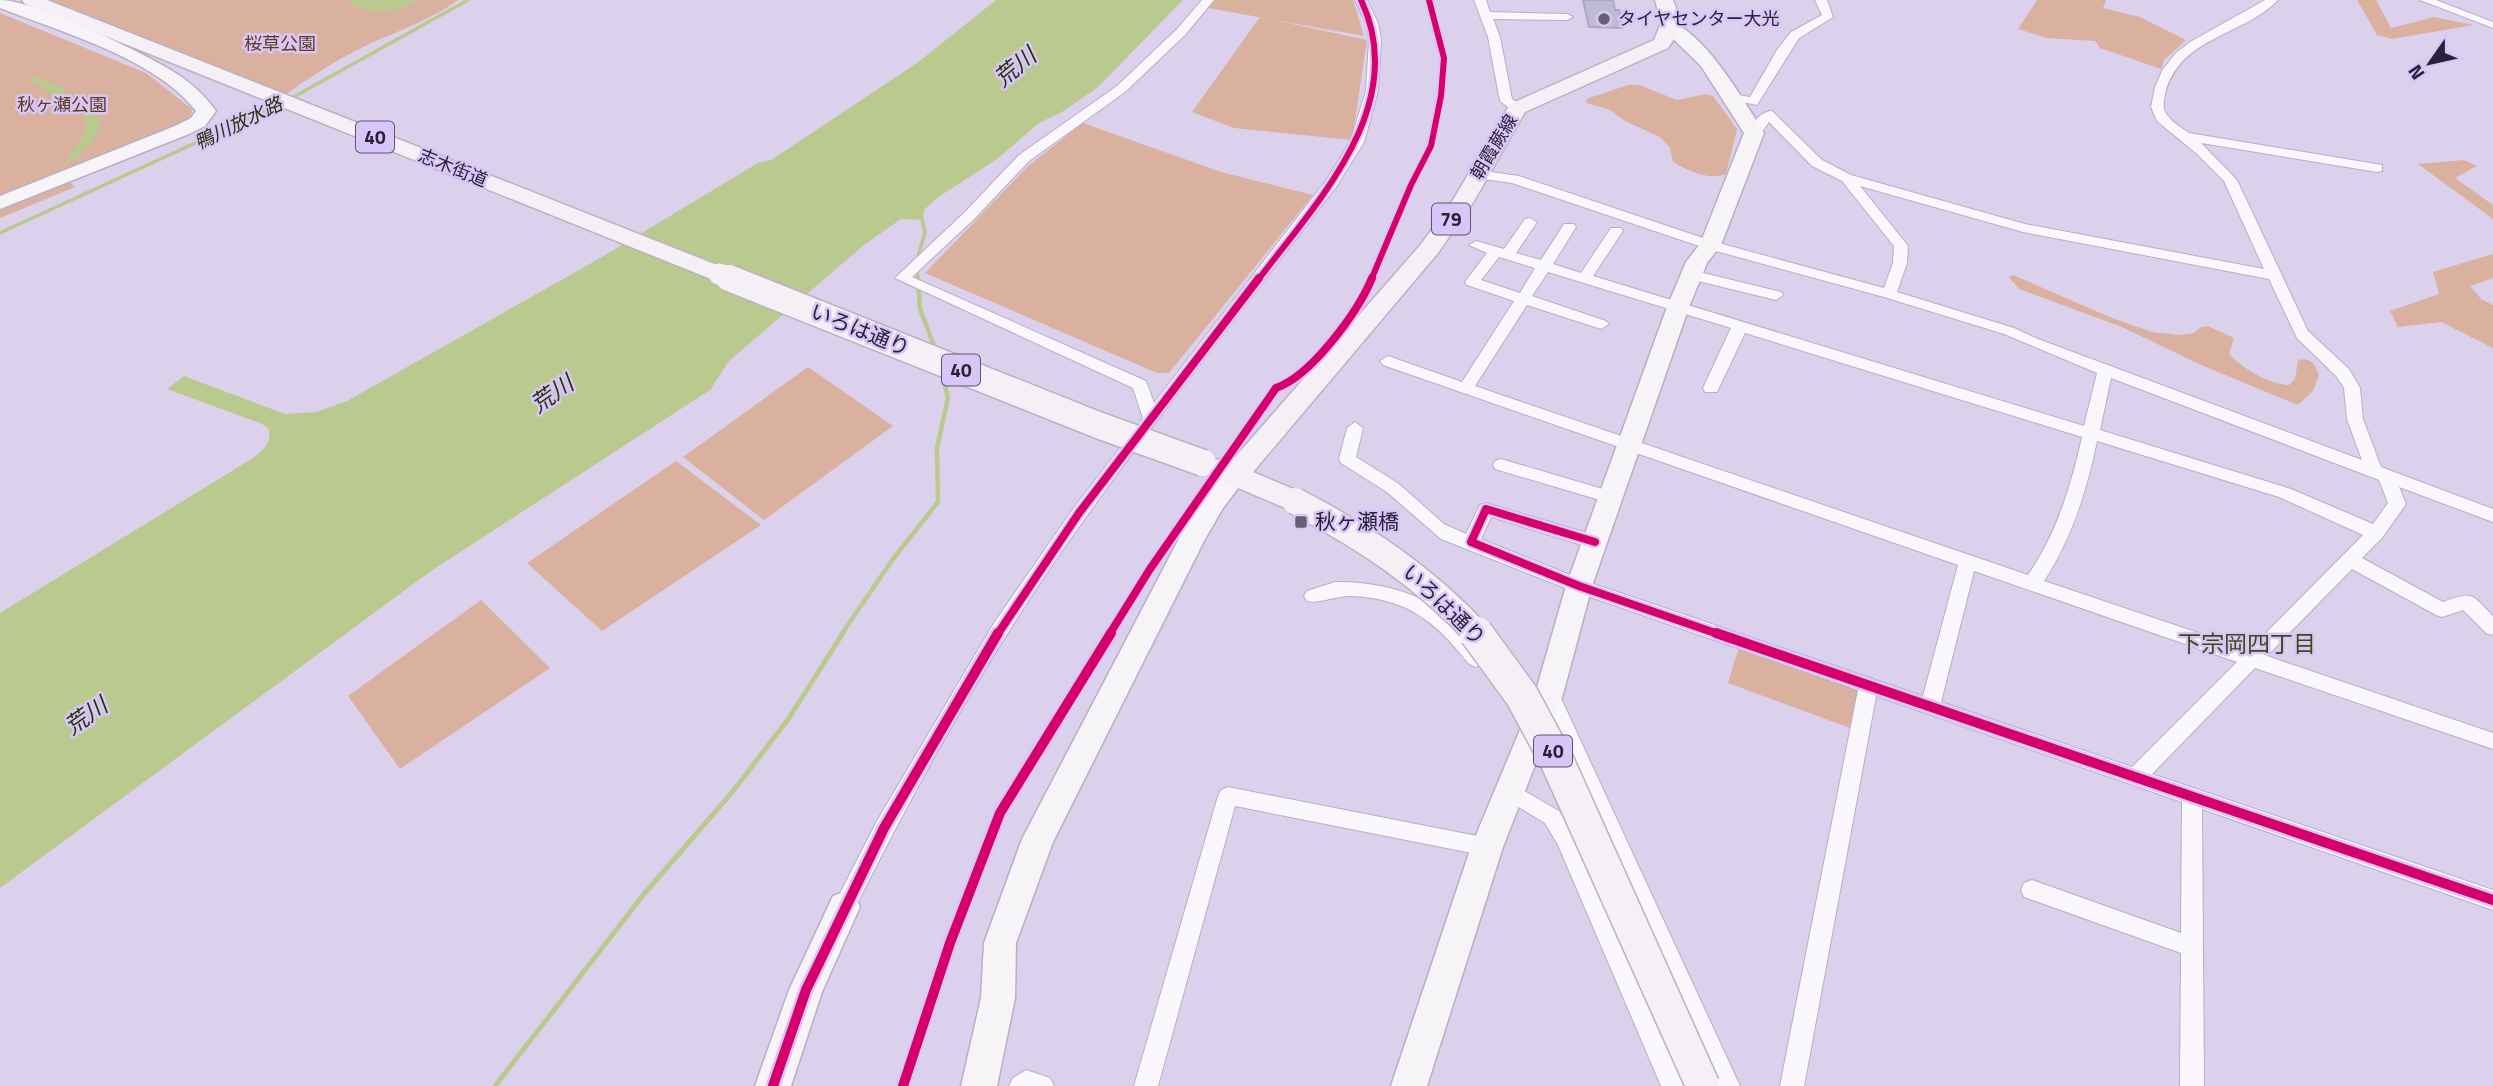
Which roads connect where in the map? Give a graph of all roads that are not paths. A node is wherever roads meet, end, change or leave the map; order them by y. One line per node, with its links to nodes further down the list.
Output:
1 (31, 0): 31 (main road, 志木街道 / 40)
2 (1208, 0): 45 (street)
3 (1361, 0): 45 (street)
4 (1480, 0): 11 (street)
5 (1504, 0): 12 (street)
6 (1664, 0): 15 (main road)
7 (1821, 0): 16 (street)
8 (2272, 0): 19 (street)
9 (2426, 0): 14 (street)
10 (0, 2): 23 (street)
11 (1486, 15): 12 (street); 17 (street)
12 (1505, 15): 13 (street)
13 (1567, 17)
14 (2491, 25)
15 (1671, 27): 16 (street); 17 (main road, 朝霞蕨線)
16 (1742, 99): 18 (street)
17 (1517, 108): 21 (main road, 朝霞蕨線 / 79)
18 (1761, 123): 22 (street); 28 (street)
19 (2185, 137): 20 (street); 33 (street)
20 (2377, 168)
21 (1477, 174): 28 (street); 51 (main road, 朝霞蕨線 / 79)
22 (1846, 178): 33 (street); 35 (street)
23 (0, 204)
24 (1530, 222): 29 (street)
25 (1569, 227): 30 (street)
26 (1616, 231): 34 (street)
27 (1476, 245): 29 (street)
28 (1710, 246): 32 (street); 35 (street)
29 (1502, 253): 30 (street); 37 (street)
30 (1544, 266): 34 (street); 37 (street)
31 (719, 274): 51 (main road, いろは通り / 40, bridge)
32 (1691, 275): 36 (street); 38 (street)
33 (2274, 275): 50 (street)
34 (1585, 278): 38 (street)
35 (1889, 294): 42 (street)
36 (1776, 295)
37 (1522, 299): 39 (street); 43 (street)
38 (1678, 307): 40 (street); 48 (street)
39 (1601, 324)
40 (1740, 326): 44 (street); 47 (street)
41 (1388, 361): 43 (street)
42 (2106, 370): 47 (street); 50 (street)
43 (1465, 388): 48 (street)
44 (1711, 388)
45 (1152, 417): 75 (street)
46 (1355, 428): 55 (street)
47 (2092, 433): 54 (street); 59 (street)
48 (1628, 446): 52 (street); 58 (street)
49 (1501, 465): 52 (street)
50 (2380, 474): 53 (street); 54 (street)
51 (1235, 475): 78 (street); 84 (main road, いろは通り / 40, bridge)
52 (1610, 498): 56 (street)
53 (2493, 516)
54 (2376, 533): 57 (street)
55 (1471, 542): 56 (street); 60 (street)
56 (1595, 542): 60 (street)
57 (2350, 560): 62 (street); 63 (street)
58 (1968, 561): 59 (street); 66 (street)
59 (2032, 584): 63 (street)
60 (1579, 586): 64 (street); 65 (street)
61 (1313, 596): 67 (street)
62 (2493, 628)
63 (2253, 660): 68 (street); 69 (street)
64 (1869, 685): 66 (street); 86 (street)
65 (1549, 694): 67 (street); 85 (street)
66 (1930, 706): 69 (street)
67 (1530, 741): 70 (street)
68 (2493, 741)
69 (2135, 778): 71 (street)
70 (1509, 791): 72 (street); 83 (street)
71 (2192, 797): 74 (street); 76 (street)
72 (1487, 846): 81 (street); 82 (street)
73 (2032, 890): 76 (street)
74 (2493, 900)
75 (845, 906): 77 (street)
76 (2192, 947): 87 (street)
77 (772, 1086)
78 (979, 1086)
79 (1021, 1086): 80 (street)
80 (1042, 1086)
81 (1146, 1086)
82 (1409, 1086)
83 (1673, 1086)
84 (1703, 1086)
85 (1728, 1086)
86 (1792, 1086)
87 (2192, 1086)

